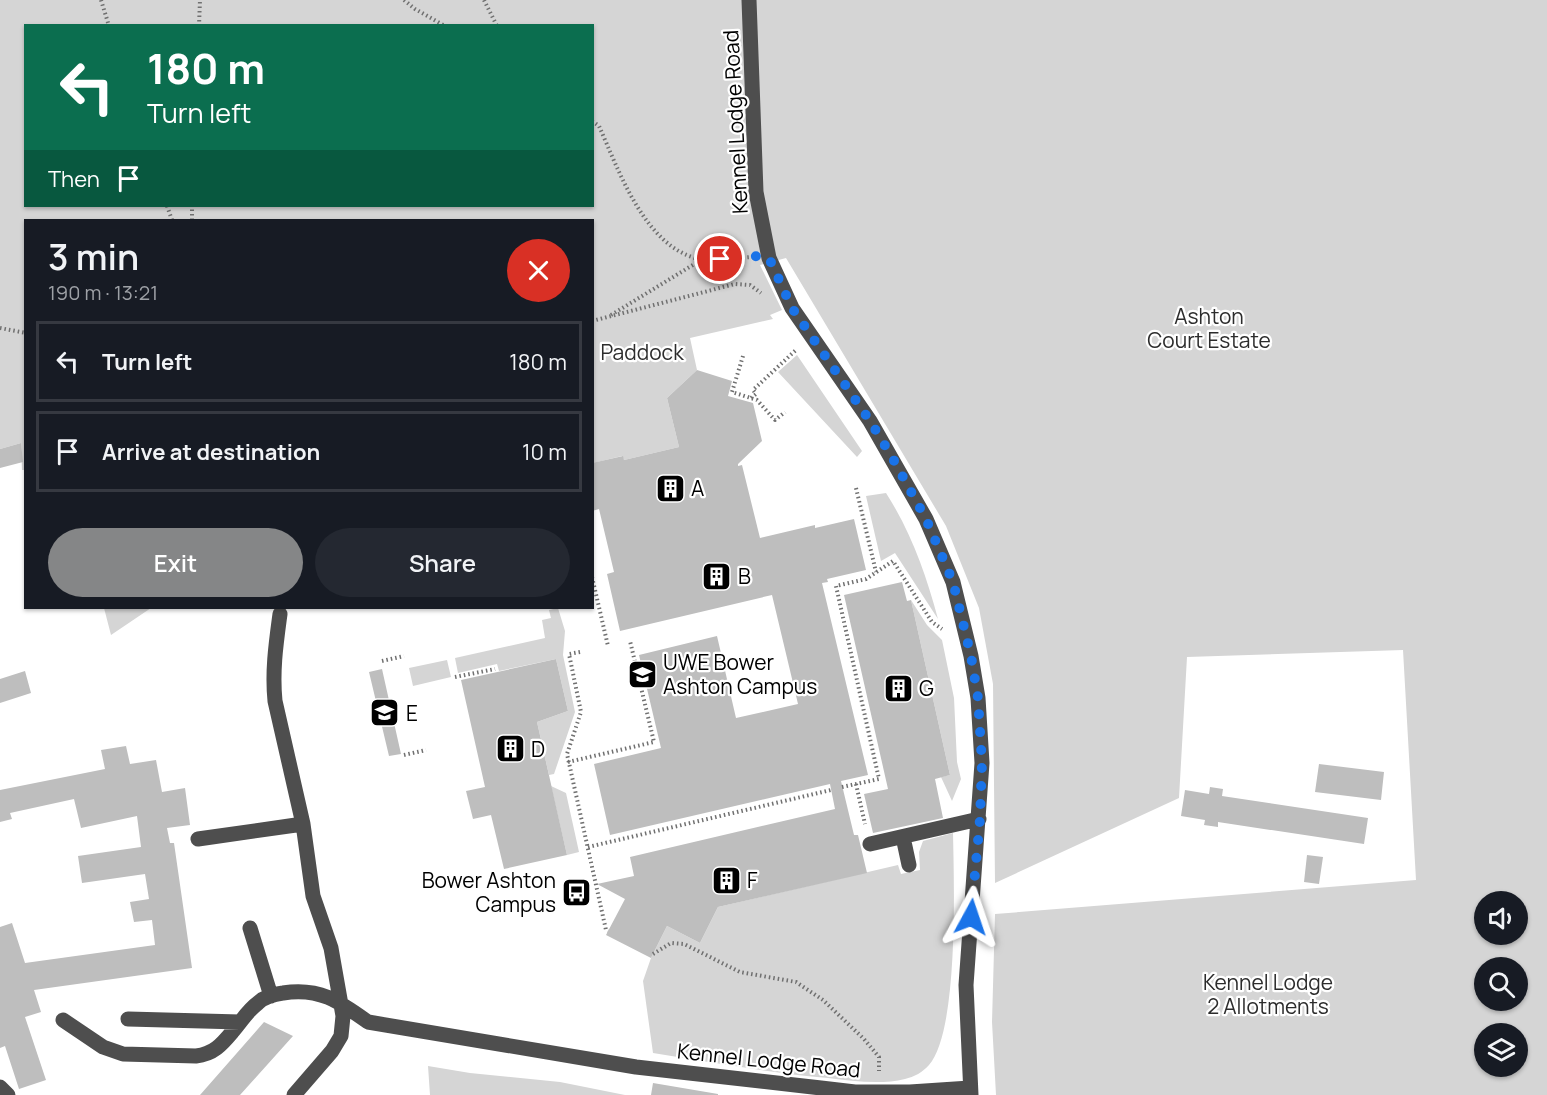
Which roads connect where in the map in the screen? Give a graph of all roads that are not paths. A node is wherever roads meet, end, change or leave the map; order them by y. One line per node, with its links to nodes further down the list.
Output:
1 (749, 0): 3 (street, Kennel Lodge Road)
2 (280, 614): 4 (street)
3 (980, 819): 5 (street); 16 (street, Kennel Lodge Road)
4 (303, 824): 6 (street); 11 (street)
5 (903, 837): 7 (street); 8 (street)
6 (198, 839)
7 (870, 844)
8 (909, 865)
9 (250, 928): 10 (street)
10 (271, 996): 11 (street, Kennel Lodge Road); 14 (street)
11 (340, 1002): 16 (street, Kennel Lodge Road); 18 (street)
12 (128, 1019): 14 (street)
13 (63, 1020): 14 (street)
14 (240, 1022)
15 (0, 1087): 17 (street)
16 (971, 1091)
17 (8, 1095)
18 (294, 1095)

